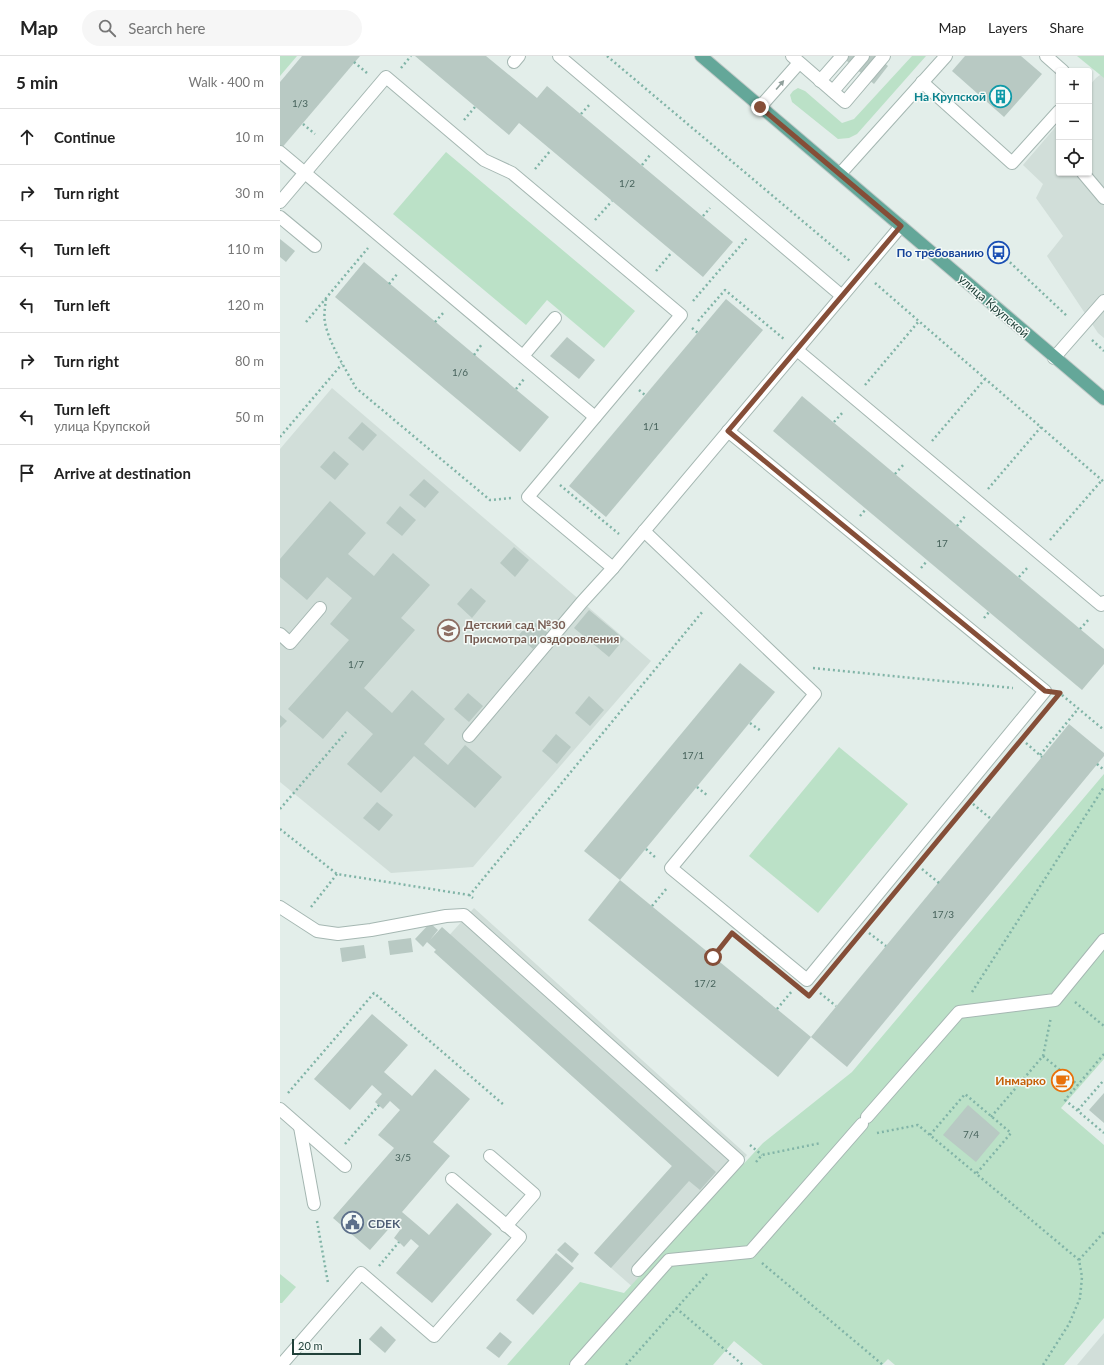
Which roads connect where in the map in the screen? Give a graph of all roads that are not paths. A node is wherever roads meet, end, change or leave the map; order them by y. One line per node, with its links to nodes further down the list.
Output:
1 (559, 56): 24 (street)
2 (701, 56): 13 (main road, улица Крупской)
3 (842, 56): 10 (street)
4 (863, 56): 12 (street)
5 (884, 56): 12 (street)
6 (946, 56): 11 (street)
7 (1046, 56): 9 (street)
8 (795, 59): 10 (street); 13 (street, one-way to 8)
9 (1060, 68)
10 (820, 81): 12 (street)
11 (922, 82): 14 (street); 17 (street)
12 (833, 91)
13 (760, 107): 17 (main road, улица Крупской)
14 (1056, 114)
15 (280, 152): 16 (street)
16 (305, 173): 20 (street); 28 (street); 31 (street)
17 (840, 174): 22 (main road, улица Крупской)
18 (1086, 176): 19 (street)
19 (1104, 198)
20 (280, 202)
21 (280, 217): 23 (street)
22 (901, 226): 24 (street); 29 (main road, улица Крупской)
23 (315, 246)
24 (842, 296): 27 (street)
25 (1104, 301): 29 (street)
26 (555, 318): 28 (street)
27 (797, 350): 32 (street); 35 (street)
28 (523, 356): 31 (street)
29 (1054, 358): 30 (main road, улица Крупской)
30 (1104, 400)
31 (595, 417): 34 (street)
32 (728, 431): 33 (street); 33 (street)
33 (644, 531): 34 (street)
34 (613, 568): 38 (street)
35 (1104, 602)
36 (320, 608): 37 (street)
37 (280, 634)
38 (469, 736)
39 (280, 907): 48 (street)
40 (1104, 940): 50 (street)
41 (280, 1109): 42 (street)
42 (300, 1127): 44 (street); 46 (street)
43 (490, 1156): 47 (street)
44 (346, 1166)
45 (452, 1179): 47 (street)
46 (314, 1204)
47 (506, 1226): 49 (street)
48 (638, 1270)
49 (281, 1365)
50 (576, 1365)

